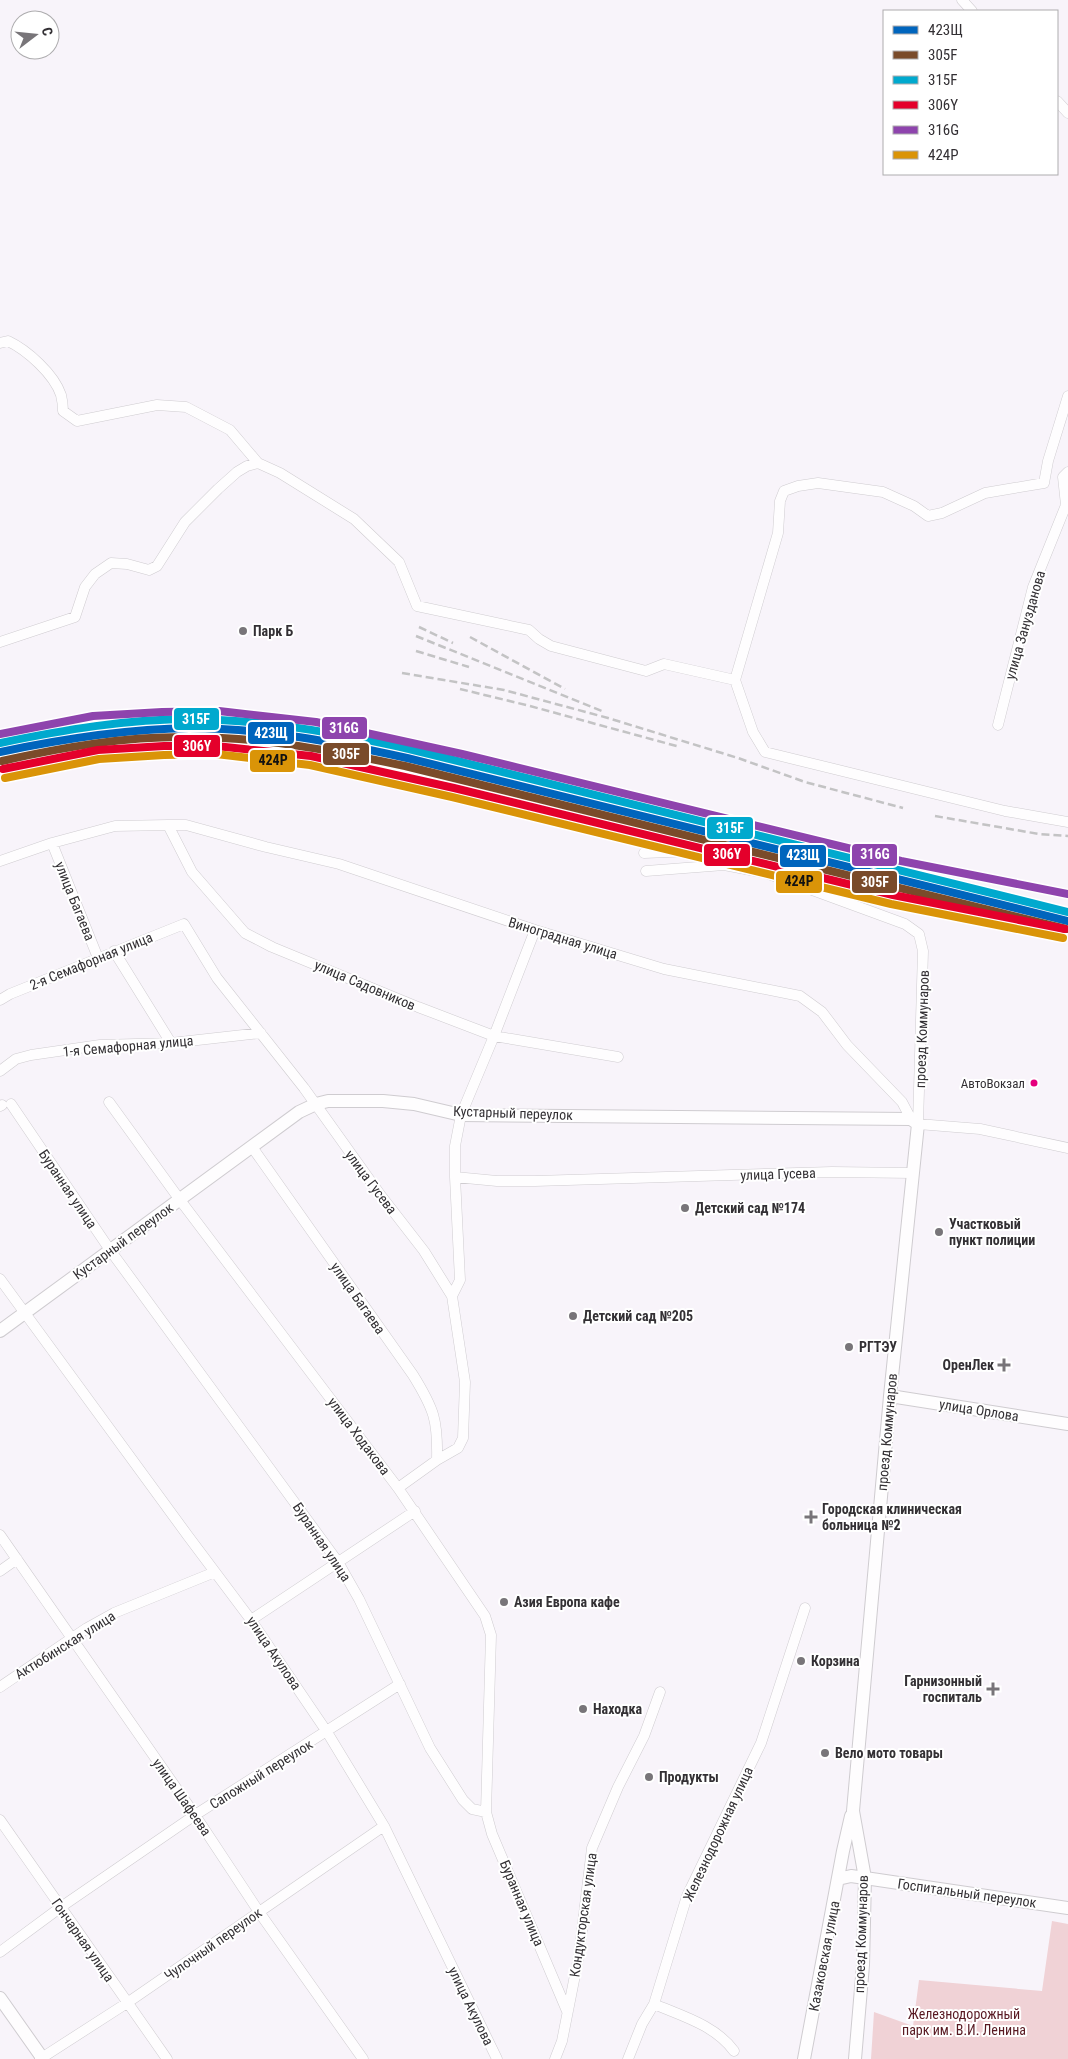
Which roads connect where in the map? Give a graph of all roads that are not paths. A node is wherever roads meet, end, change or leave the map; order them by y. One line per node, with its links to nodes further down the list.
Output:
1 (962, 0): 2 (street)
2 (971, 10)
3 (1058, 102): 4 (street)
4 (1068, 113)
5 (0, 343): 7 (street)
6 (1068, 396): 9 (street)
7 (258, 463): 10 (street); 11 (street)
8 (1065, 475): 9 (street); 12 (street, улица Занузданова)
9 (1044, 482): 11 (street)
10 (0, 642)
11 (735, 680): 13 (street)
12 (998, 725)
13 (1068, 822)
14 (168, 825): 15 (street, Виноградная улица); 21 (street, Виноградная улица); 26 (street, улица Садовников)
15 (52, 843): 17 (street, Виноградная улица); 23 (street, улица Багаева)
16 (644, 853): 18 (street)
17 (0, 861)
18 (739, 868): 19 (street); 34 (street, проезд Коммунаров)
19 (646, 871)
20 (184, 924): 22 (street, 2-я Семафорная улица); 25 (street, улица Гусева)
21 (535, 930): 26 (street); 34 (street, Виноградная улица)
22 (114, 951): 23 (street, 2-я Семафорная улица); 27 (street)
23 (98, 958): 24 (street, 2-я Семафорная улица)
24 (0, 1000)
25 (261, 1033): 27 (street, 1-я Семафорная улица); 31 (street, улица Гусева)
26 (494, 1036): 28 (street, улица Садовников); 33 (street)
27 (171, 1043): 29 (street, 1-я Семафорная улица)
28 (618, 1057)
29 (0, 1071)
30 (109, 1102): 39 (street, улица Ходакова)
31 (316, 1104): 33 (street, Кустарный переулок); 35 (street, Кустарный переулок); 42 (street, улица Гусева)
32 (5, 1105): 40 (street, Буранная улица)
33 (461, 1115): 34 (street, Кустарный переулок); 38 (street)
34 (915, 1121): 36 (street); 37 (street, проезд Коммунаров)
35 (252, 1147): 39 (street, Кустарный переулок); 47 (street, улица Багаева)
36 (1068, 1148)
37 (913, 1173): 38 (street, улица Гусева); 45 (street, проезд Коммунаров)
38 (455, 1177): 42 (street)
39 (180, 1200): 40 (street, Кустарный переулок); 48 (street, улица Ходакова)
40 (110, 1250): 43 (street, Кустарный переулок); 52 (street, Буранная улица)
41 (0, 1279): 43 (street, улица Акулова)
42 (452, 1296): 47 (street, улица Гусева)
43 (23, 1313): 44 (street, Кустарный переулок); 54 (street, улица Акулова)
44 (0, 1331)
45 (890, 1396): 46 (street, улица Орлова); 62 (street, проезд Коммунаров)
46 (1068, 1424)
47 (437, 1460): 48 (street)
48 (398, 1488): 49 (street, улица Ходакова)
49 (415, 1511): 52 (street); 63 (street, улица Ходакова)
50 (0, 1535): 51 (street, улица Шафеева)
51 (17, 1560): 53 (street); 57 (street, улица Шафеева)
52 (338, 1562): 56 (street); 58 (street, Буранная улица)
53 (0, 1570)
54 (215, 1572): 56 (street, улица Акулова); 57 (street, Актюбинская улица)
55 (805, 1608): 75 (street, Железнодорожная улица)
56 (252, 1620): 61 (street, улица Акулова)
57 (72, 1639): 59 (street, Актюбинская улица); 64 (street, улица Шафеева)
58 (400, 1684): 61 (street, Сапожный переулок); 63 (street, Буранная улица)
59 (0, 1687)
60 (660, 1692): 76 (street, Кондукторская улица)
61 (327, 1732): 64 (street, Сапожный переулок); 66 (street, улица Акулова)
62 (853, 1811): 67 (street, проезд Коммунаров); 68 (street, проезд Коммунаров)
63 (486, 1812): 76 (street, Буранная улица)
64 (195, 1815): 69 (street, Сапожный переулок); 71 (street, улица Шафеева)
65 (0, 1820): 69 (street, Гончарная улица)
66 (384, 1826): 71 (street, Чулочный переулок); 81 (street, улица Акулова)
67 (865, 1878): 68 (street); 70 (street, Госпитальный переулок); 85 (street, проезд Коммунаров)
68 (838, 1879): 84 (street, Казаковская улица)
69 (61, 1907): 72 (street, Сапожный переулок); 74 (street, Гончарная улица)
70 (1068, 1908)
71 (259, 1912): 74 (street, Чулочный переулок); 80 (street, улица Шафеева)
72 (0, 1952)
73 (0, 1998): 78 (street)
74 (127, 2003): 78 (street, Чулочный переулок); 79 (street, Гончарная улица)
75 (654, 2004): 77 (street); 83 (street, Железнодорожная улица)
76 (567, 2011): 82 (street, Кондукторская улица)
77 (734, 2051)
78 (42, 2058)
79 (167, 2059)
80 (363, 2059)
81 (497, 2059)
82 (554, 2059)
83 (628, 2059)
84 (804, 2059)
85 (855, 2059)

